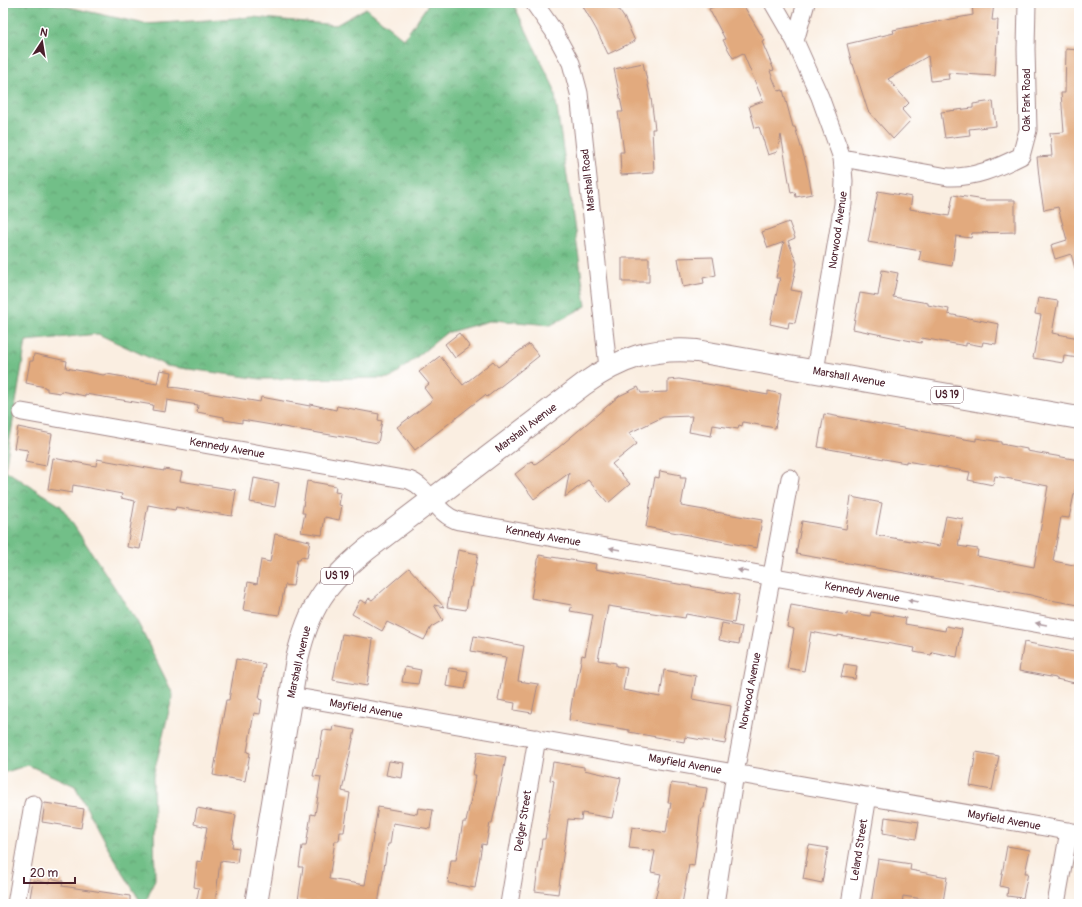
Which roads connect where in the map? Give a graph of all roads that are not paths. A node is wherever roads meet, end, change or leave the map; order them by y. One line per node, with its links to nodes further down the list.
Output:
1 (534, 3): 7 (street, Marshall Road)
2 (773, 3): 5 (street, Norwood Avenue)
3 (806, 3): 5 (street)
4 (1027, 3): 6 (street, Oak Park Road)
5 (795, 41): 6 (street, Norwood Avenue)
6 (842, 158): 8 (street, Norwood Avenue)
7 (608, 368): 8 (main road, Marshall Avenue / US 19); 12 (main road, Marshall Avenue / US 19)
8 (815, 371): 10 (main road, Marshall Avenue / US 19)
9 (22, 412): 12 (street, Kennedy Avenue)
10 (1079, 418)
11 (790, 478): 13 (street, Norwood Avenue)
12 (432, 500): 13 (street, Kennedy Avenue, one-way to 12); 15 (main road, Marshall Avenue / US 19)
13 (772, 576): 14 (street, Kennedy Avenue, one-way to 13); 17 (street, Norwood Avenue)
14 (1079, 631)
15 (291, 696): 16 (street, Mayfield Avenue); 22 (main road, Marshall Avenue / US 19)
16 (536, 738): 17 (street, Mayfield Avenue); 23 (street, Delger Street)
17 (735, 773): 18 (street, Mayfield Avenue); 24 (street, Norwood Avenue)
18 (868, 796): 20 (street, Mayfield Avenue); 25 (street, Leland Street)
19 (33, 804): 21 (street)
20 (1074, 832): 26 (street)
21 (16, 904)
22 (256, 904)
23 (509, 904)
24 (715, 904)
25 (850, 904)
26 (1056, 904)

